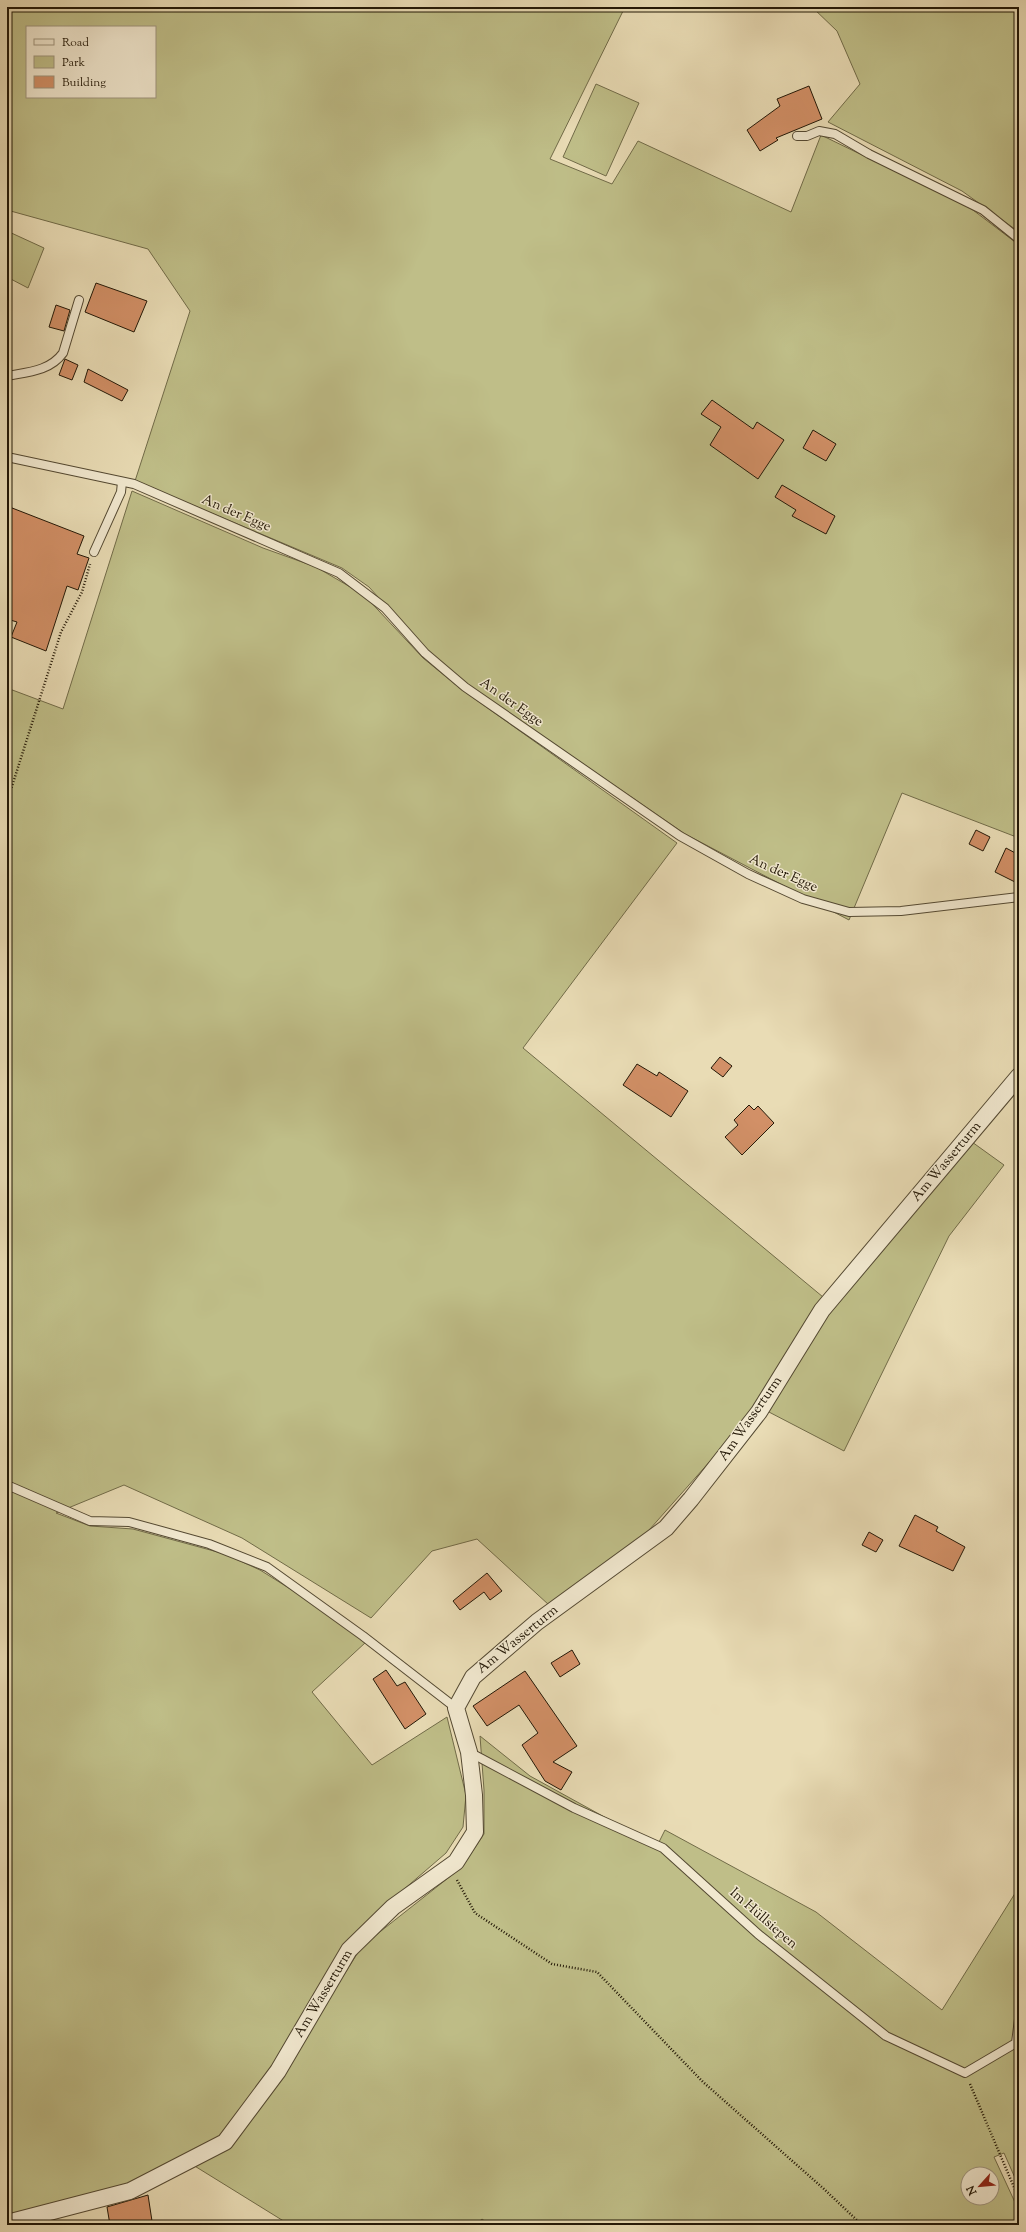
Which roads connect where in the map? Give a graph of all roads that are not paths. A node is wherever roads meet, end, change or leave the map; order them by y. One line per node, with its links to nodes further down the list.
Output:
1 (797, 136): 2 (lane)
2 (1019, 239)
3 (80, 300): 4 (lane)
4 (7, 376)
5 (7, 458): 6 (lane, An der Egge)
6 (122, 482): 7 (lane); 8 (lane, An der Egge)
7 (94, 552)
8 (1019, 897)
9 (1019, 1076): 11 (street, Am Wasserturm)
10 (7, 1484): 11 (lane)
11 (456, 1708): 12 (street, Am Wasserturm)
12 (469, 1752): 13 (lane, Im Hüllsiepen); 14 (street, Am Wasserturm)
13 (1019, 2019)
14 (7, 2223)

